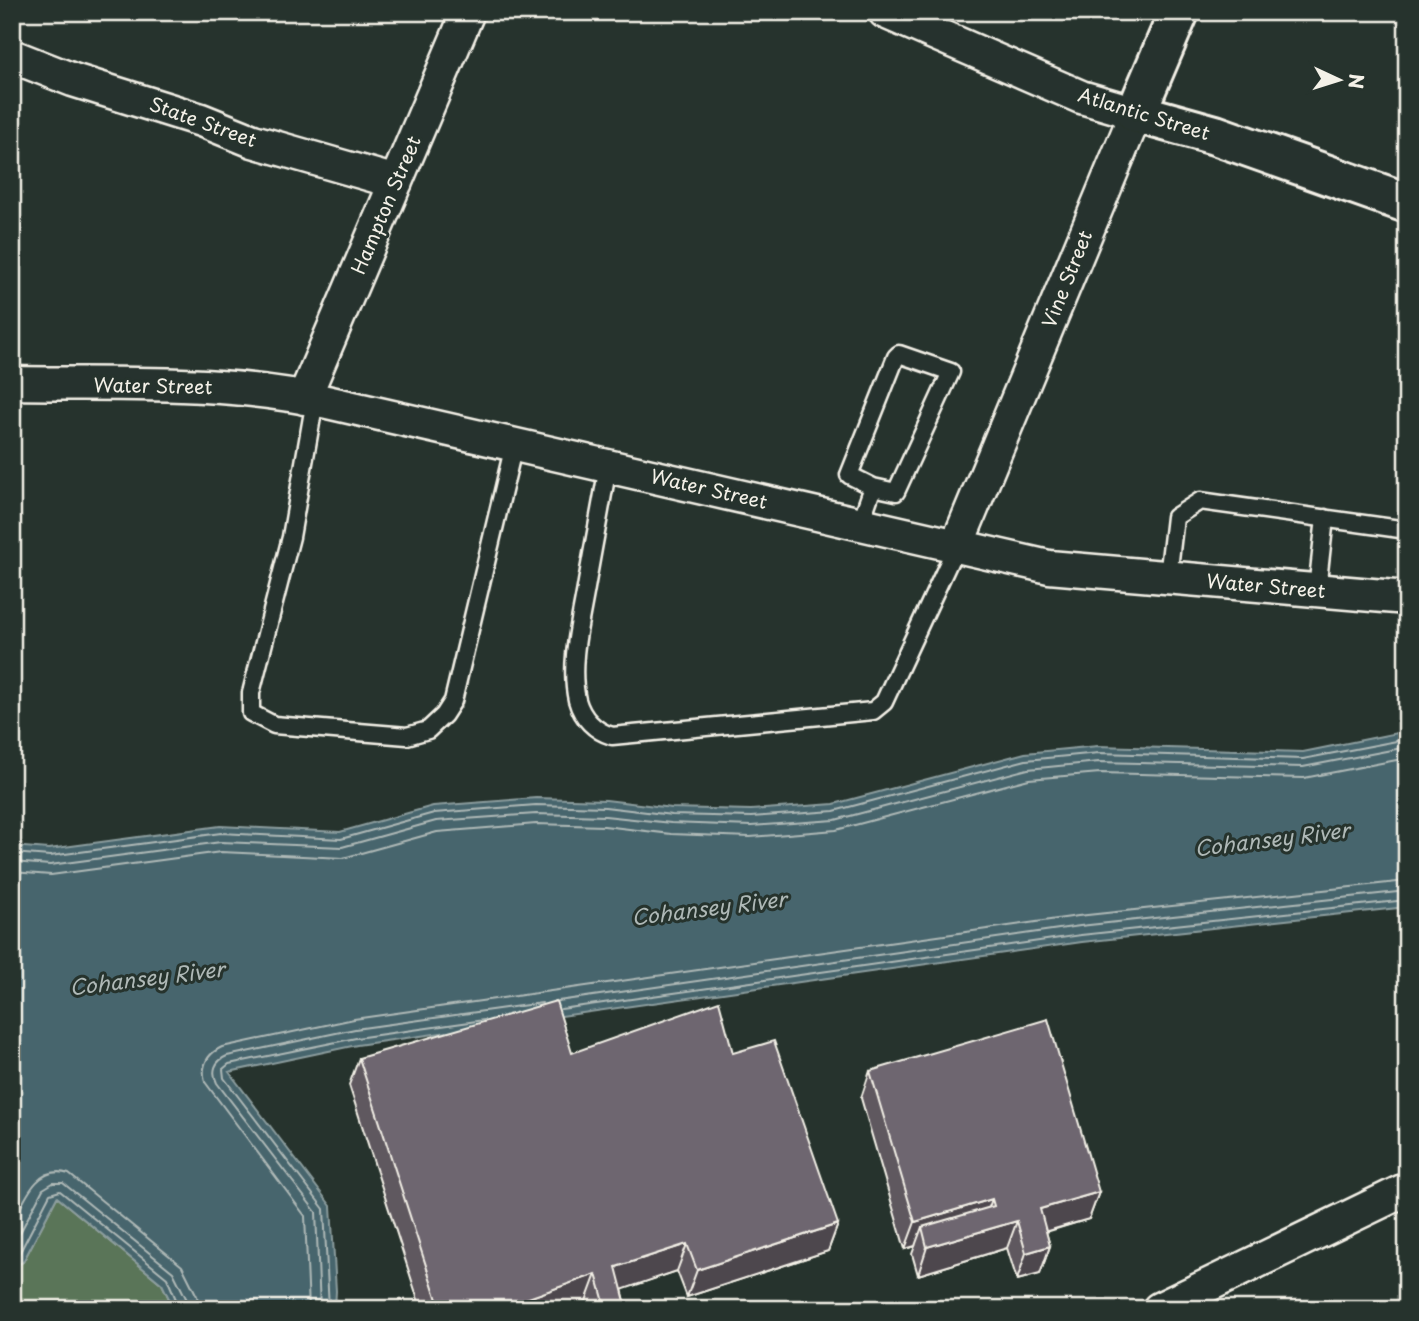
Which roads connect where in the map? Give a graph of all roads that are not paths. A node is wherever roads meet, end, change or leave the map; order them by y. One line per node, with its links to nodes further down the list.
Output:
1 (468, 12): 6 (street, Hampton Street)
2 (885, 12): 5 (street, Atlantic Street)
3 (1179, 12): 5 (street, Vine Street)
4 (12, 56): 6 (street, State Street)
5 (1136, 113): 7 (street, Atlantic Street); 16 (street, Vine Street)
6 (396, 182): 9 (street, Hampton Street)
7 (1407, 203)
8 (12, 383): 9 (street, Water Street)
9 (310, 399): 10 (street, Water Street); 10 (lane)
10 (514, 445): 11 (street, Water Street)
11 (608, 466): 14 (street, Water Street); 16 (lane)
12 (873, 487): 12 (lane); 14 (lane)
13 (1325, 518): 15 (lane); 17 (lane); 18 (lane)
14 (860, 524): 16 (street, Water Street)
15 (1407, 530)
16 (957, 547): 17 (street, Water Street)
17 (1168, 577): 18 (street, Water Street)
18 (1317, 590): 19 (street, Water Street)
19 (1407, 598)
20 (1407, 1188): 21 (street)
21 (1159, 1309)

